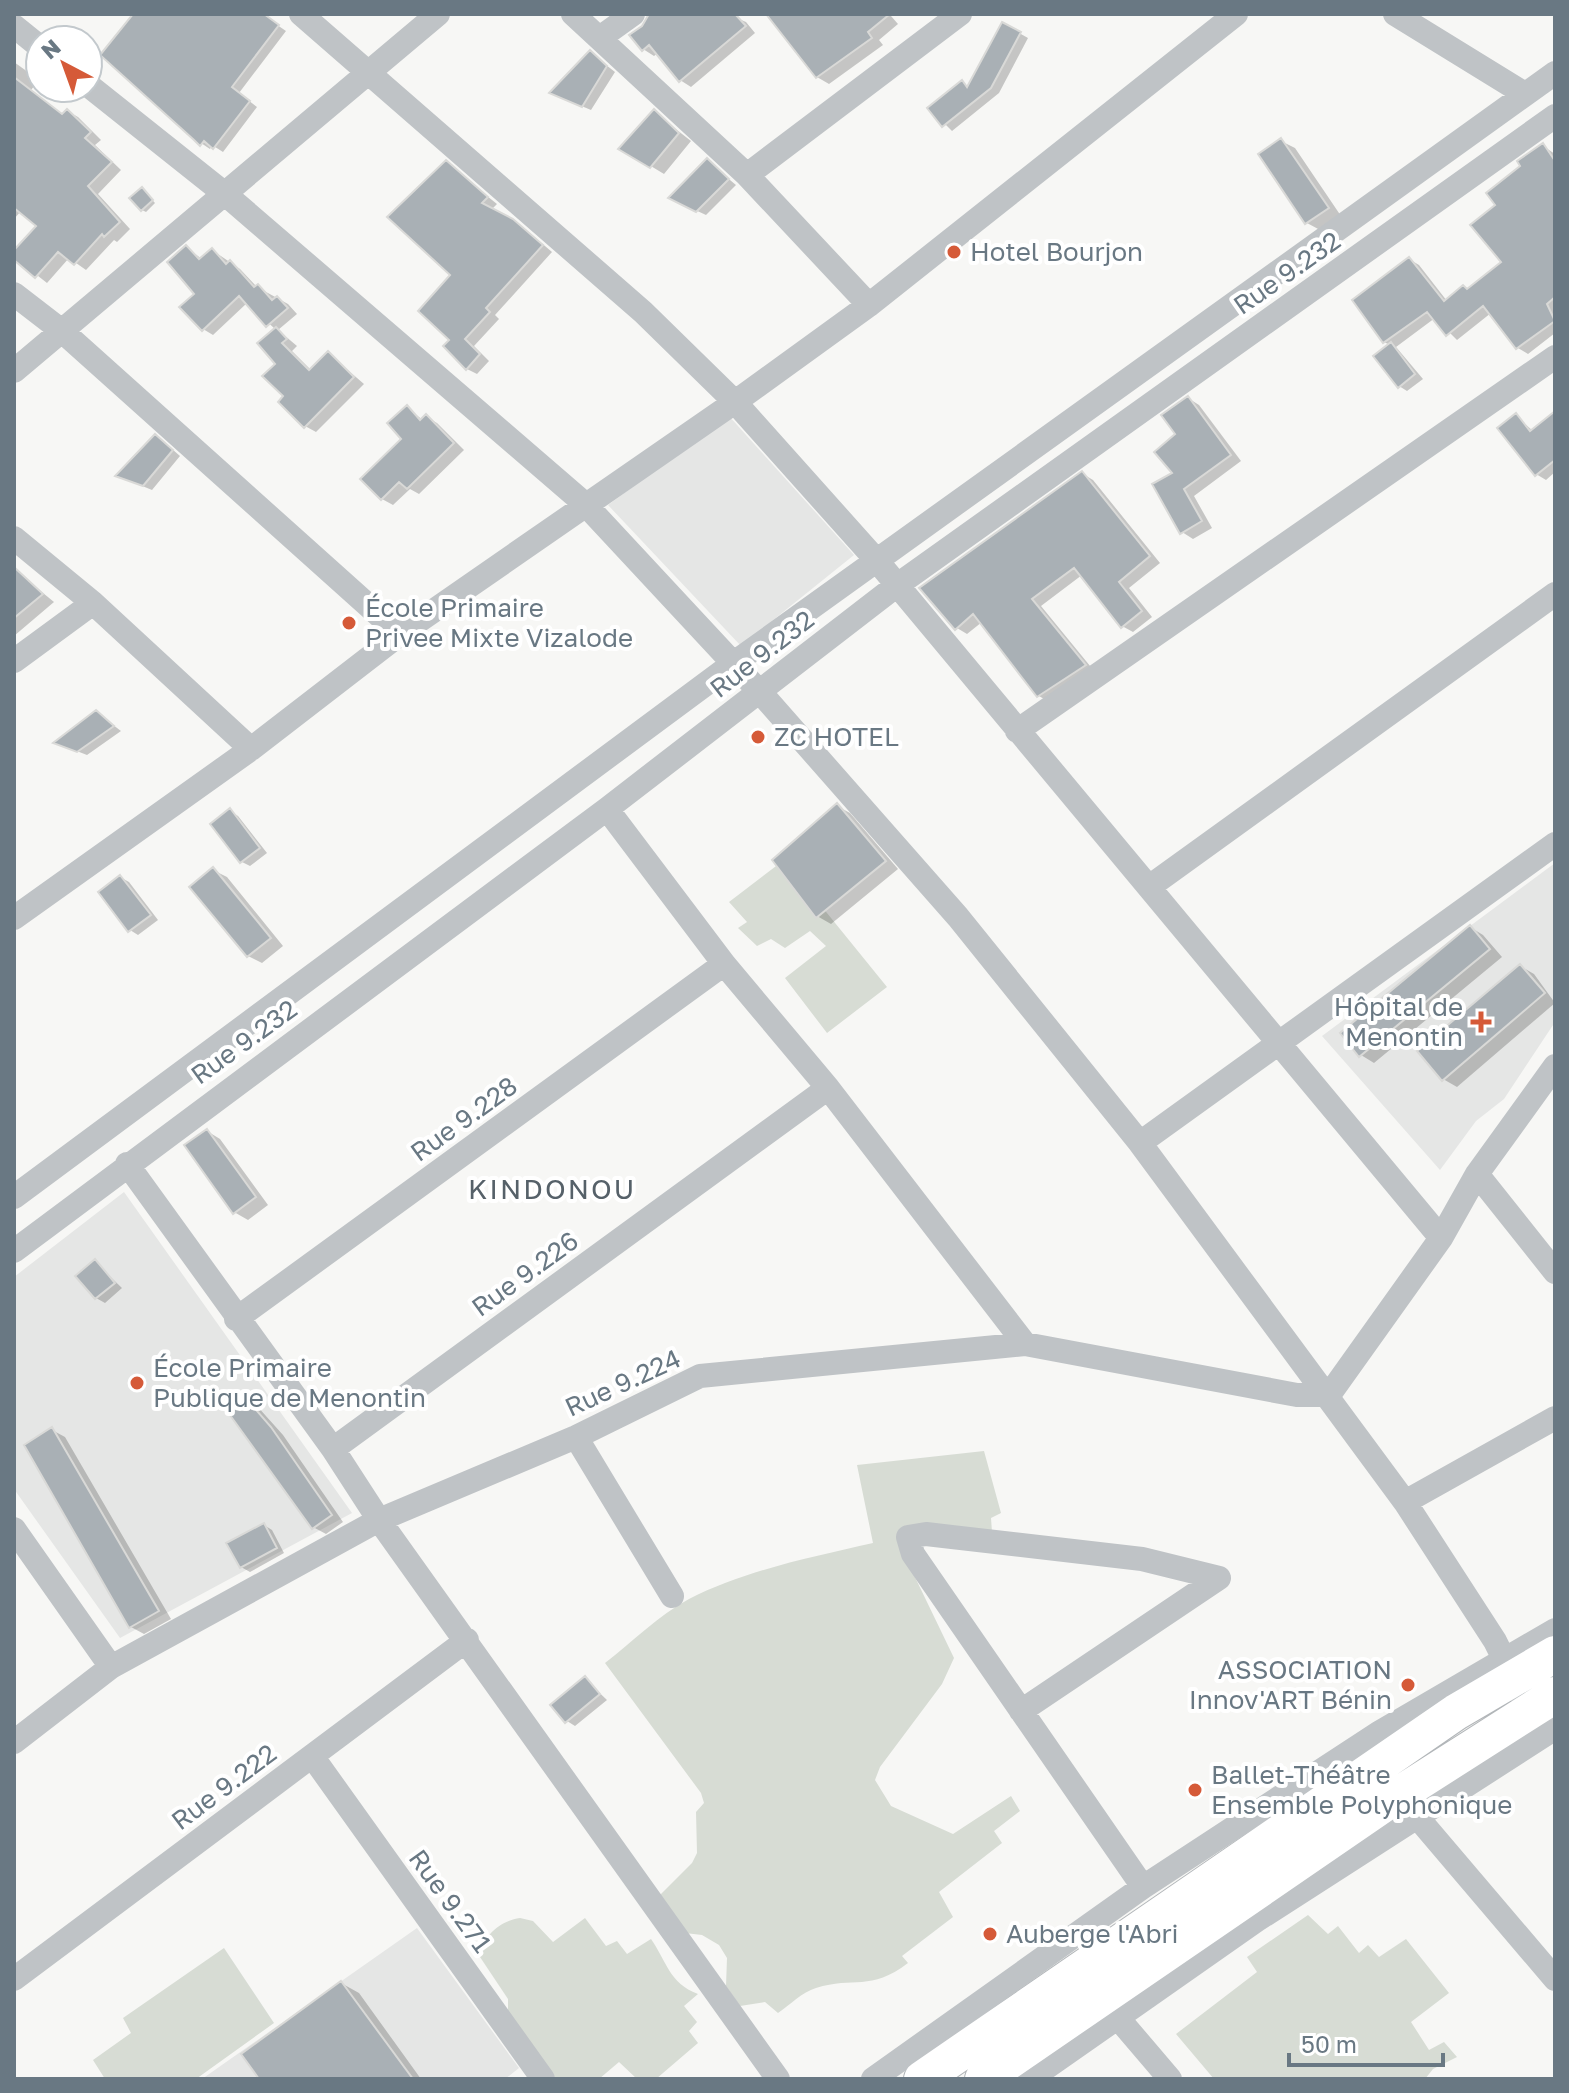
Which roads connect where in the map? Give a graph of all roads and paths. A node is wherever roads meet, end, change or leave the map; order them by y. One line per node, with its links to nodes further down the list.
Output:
1 (301, 14): 9 (street)
2 (438, 14): 9 (street)
3 (573, 14): 8 (street)
4 (633, 14): 8 (street)
5 (960, 14): 14 (street)
6 (1236, 14): 17 (street)
7 (1395, 14): 11 (street)
8 (601, 37): 14 (street)
9 (370, 72): 15 (street); 21 (street)
10 (1555, 73): 11 (street, Rue 9.232)
11 (1525, 94): 24 (street, Rue 9.232)
12 (104, 98): 15 (street)
13 (1555, 116): 25 (street, Rue 9.232)
14 (747, 175): 17 (street)
15 (225, 194): 18 (street); 22 (street)
16 (14, 294): 18 (street)
17 (869, 305): 21 (street)
18 (62, 331): 20 (street); 28 (street)
19 (1555, 357): 32 (street)
20 (14, 371)
21 (735, 402): 22 (street); 24 (street)
22 (585, 504): 28 (street); 30 (street)
23 (14, 538): 27 (street)
24 (878, 562): 25 (street); 30 (street, Rue 9.232)
25 (896, 586): 31 (street, Rue 9.232); 32 (street)
26 (1555, 594): 36 (street)
27 (93, 603): 29 (street); 33 (street)
28 (400, 634): 33 (street)
29 (14, 661)
30 (734, 663): 31 (street); 45 (street, Rue 9.232)
31 (760, 692): 34 (street, Rue 9.232); 42 (street)
32 (1017, 731): 36 (street)
33 (251, 749): 37 (street)
34 (607, 809): 38 (street); 43 (street, Rue 9.232)
35 (1555, 844): 39 (street)
36 (1149, 887): 39 (street)
37 (14, 918)
38 (724, 964): 41 (street); 49 (street, Rue 9.228)
39 (1279, 1043): 42 (street); 46 (street)
40 (1555, 1066): 44 (street)
41 (828, 1088): 50 (street); 54 (street, Rue 9.226)
42 (1140, 1143): 51 (street)
43 (127, 1164): 47 (street, Rue 9.232); 49 (street)
44 (1477, 1174): 46 (street); 48 (street)
45 (14, 1197)
46 (1441, 1238): 51 (street)
47 (14, 1251)
48 (1555, 1272)
49 (236, 1319): 54 (street)
50 (1025, 1344): 51 (street, Rue 9.224); 53 (street, Rue 9.224)
51 (1329, 1395): 55 (street)
52 (1555, 1418): 55 (street)
53 (576, 1437): 56 (street, Rue 9.224); 58 (street)
54 (333, 1449): 56 (street)
55 (1405, 1502): 63 (street)
56 (379, 1520): 60 (street); 62 (street, Rue 9.224)
57 (14, 1529): 62 (street)
58 (672, 1596)
59 (1555, 1630): 63 (street)
60 (467, 1640): 67 (street, Rue 9.222); 74 (street)
61 (1555, 1654): 63 (highway)
62 (111, 1667): 66 (street, Rue 9.224)
63 (1510, 1668): 65 (street); 69 (street); 76 (highway)
64 (1021, 1711): 64 (street); 69 (street)
65 (1545, 1717): 68 (street); 77 (highway)
66 (14, 1742)
67 (312, 1756): 70 (street, Rue 9.222); 73 (street, Rue 9.271)
68 (1418, 1818): 71 (street); 72 (street)
69 (1143, 1887): 75 (street)
70 (14, 1979)
71 (1555, 1979)
72 (1118, 2018): 78 (street); 79 (street)
73 (543, 2079)
74 (778, 2079)
75 (873, 2079)
76 (922, 2079)
77 (983, 2079)
78 (1030, 2079)
79 (1170, 2079)

